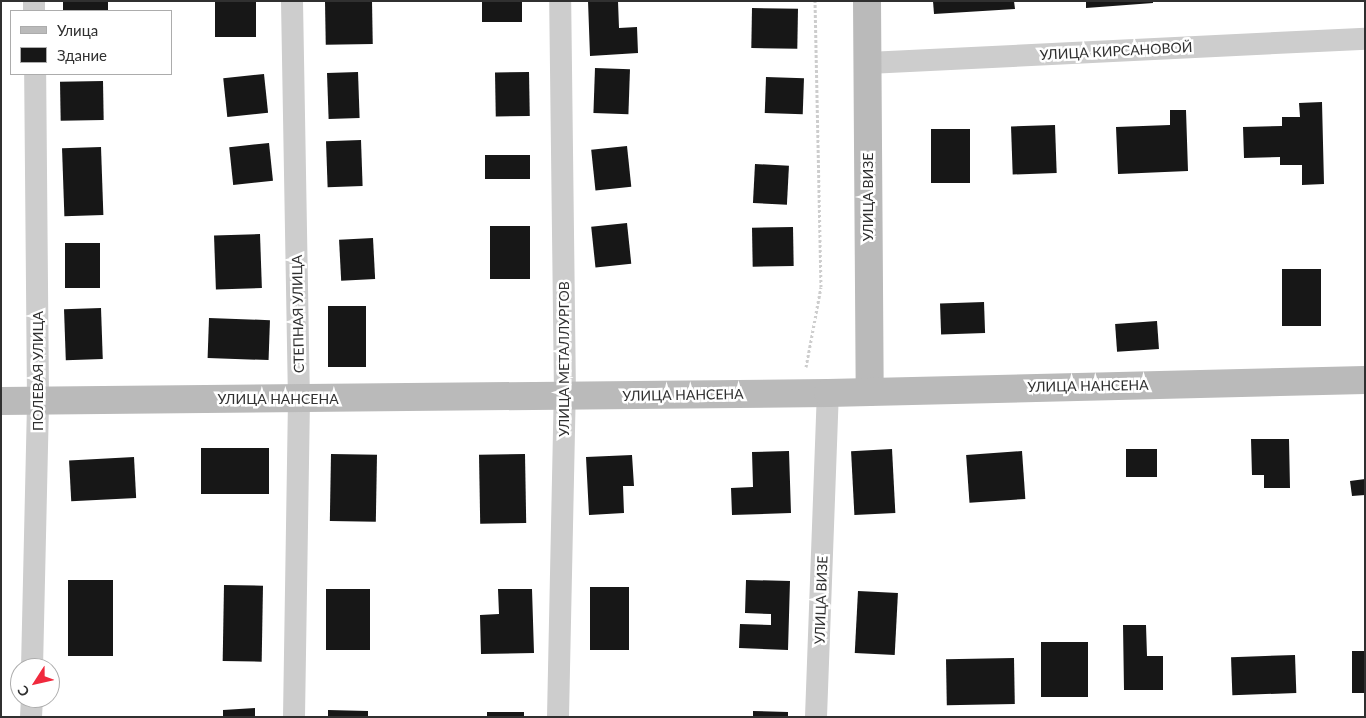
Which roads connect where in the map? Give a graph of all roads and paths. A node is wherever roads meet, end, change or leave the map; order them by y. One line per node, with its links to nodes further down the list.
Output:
1 (292, 1): 13 (street, СТЕПНАЯ УЛИЦА)
2 (560, 1): 12 (street, УЛИЦА МЕТАЛЛУРГОВ)
3 (815, 1): 8 (path)
4 (866, 1): 6 (main road, УЛИЦА ВИЗЕ)
5 (1365, 39): 6 (street, УЛИЦА КИРСАНОВОЙ)
6 (868, 63): 10 (main road, УЛИЦА ВИЗЕ)
7 (35, 75): 14 (street, ПОЛЕВАЯ УЛИЦА)
8 (805, 370)
9 (1365, 380): 10 (main road, УЛИЦА НАНСЕНА)
10 (870, 392): 11 (main road, УЛИЦА НАНСЕНА)
11 (828, 393): 12 (main road, УЛИЦА НАНСЕНА); 19 (street, УЛИЦА ВИЗЕ)
12 (566, 396): 13 (main road, УЛИЦА НАНСЕНА); 18 (street, УЛИЦА МЕТАЛЛУРГОВ)
13 (300, 399): 14 (main road, УЛИЦА НАНСЕНА); 17 (street, СТЕПНАЯ УЛИЦА)
14 (38, 400): 15 (main road, УЛИЦА НАНСЕНА); 16 (street, ПОЛЕВАЯ УЛИЦА)
15 (1, 402)
16 (32, 658)
17 (294, 717)
18 (558, 717)
19 (816, 717)

